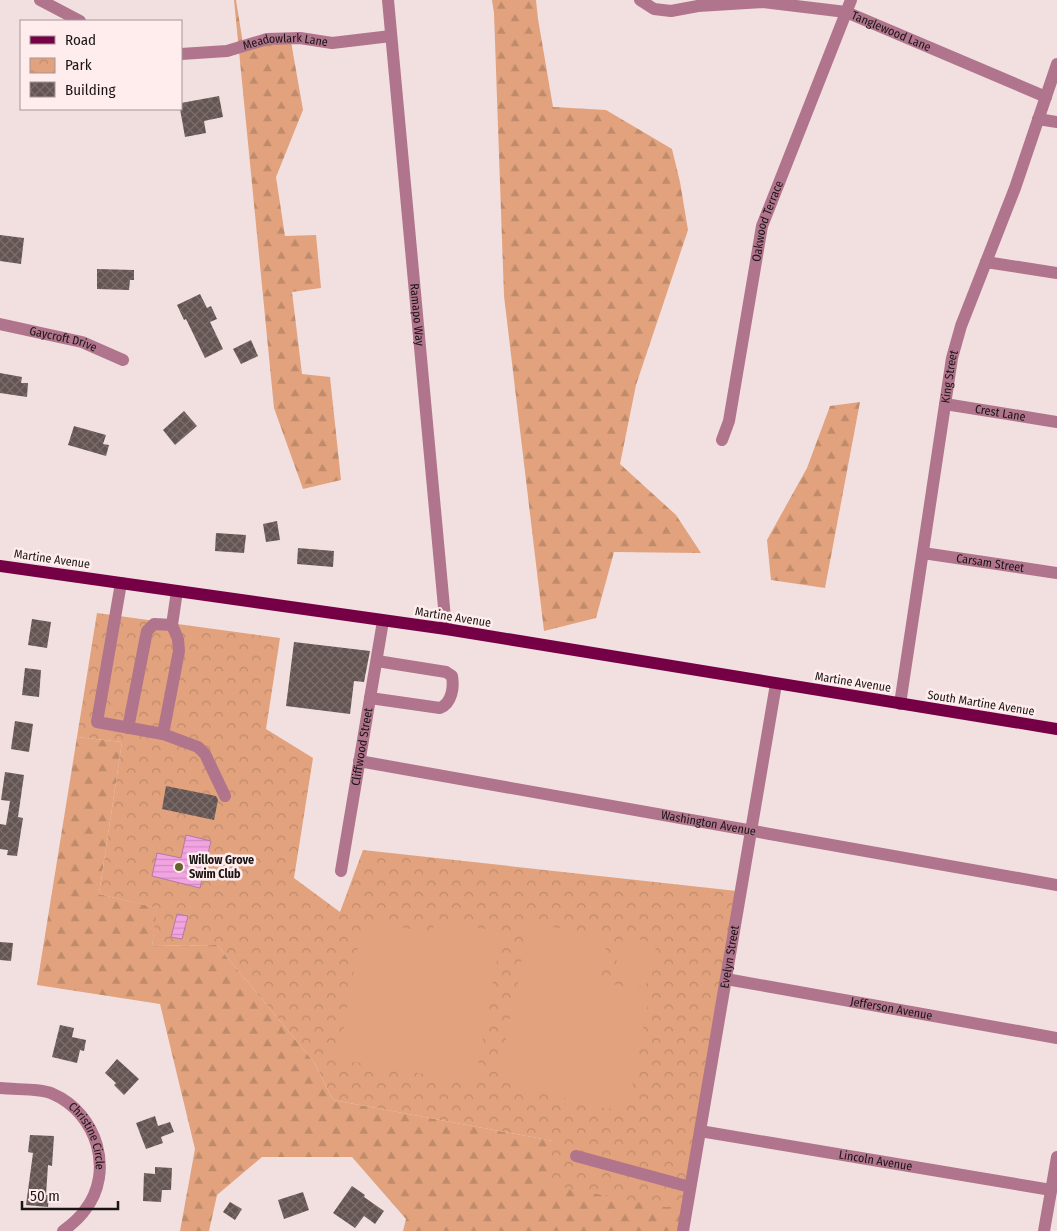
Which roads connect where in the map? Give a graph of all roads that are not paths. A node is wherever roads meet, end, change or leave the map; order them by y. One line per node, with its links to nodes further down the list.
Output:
1 (40, 0): 5 (street)
2 (388, 0): 6 (street, Ramapo Way)
3 (640, 0): 4 (street, Tanglewood Lane)
4 (848, 6): 9 (street, Tanglewood Lane); 18 (street, Oakwood Terrace)
5 (78, 20)
6 (391, 36): 7 (street, Meadowlark Lane); 26 (street, Ramapo Way)
7 (182, 54)
8 (1057, 64): 9 (street, King Street)
9 (1046, 97): 10 (street, King Street)
10 (1038, 119): 11 (street); 12 (street, King Street)
11 (1057, 122)
12 (986, 262): 13 (street); 16 (street, King Street)
13 (1057, 273)
14 (0, 324): 15 (street, Gaycroft Drive)
15 (123, 360)
16 (945, 404): 17 (street, Crest Lane); 19 (street, King Street)
17 (1057, 422)
18 (722, 440)
19 (923, 553): 21 (street, Carsam Street); 30 (street, King Street)
20 (0, 566): 22 (main road, Martine Avenue)
21 (1057, 573)
22 (120, 583): 23 (main road, Martine Avenue); 31 (street)
23 (177, 591): 24 (main road, Martine Avenue); 25 (street)
24 (384, 621): 26 (main road, Martine Avenue); 27 (street, Cliffwood Street)
25 (172, 625): 31 (street); 33 (street)
26 (446, 629): 28 (main road, Martine Avenue)
27 (377, 660): 29 (street, Cliffwood Street); 29 (street)
28 (776, 684): 30 (main road, Martine Avenue); 36 (street, Evelyn Street)
29 (370, 698): 34 (street, Cliffwood Street)
30 (900, 704): 32 (main road, South Martine Avenue)
31 (128, 728): 33 (street)
32 (1057, 729)
33 (163, 734): 35 (street)
34 (359, 762): 36 (street, Washington Avenue); 37 (street, Cliffwood Street)
35 (225, 796)
36 (751, 830): 38 (street, Washington Avenue); 39 (street, Evelyn Street)
37 (341, 871)
38 (1057, 885)
39 (726, 978): 40 (street, Jefferson Avenue); 42 (street, Evelyn Street)
40 (1057, 1038)
41 (0, 1088): 47 (street, Christine Circle)
42 (700, 1131): 45 (street, Evelyn Street); 46 (street, Lincoln Avenue)
43 (576, 1156): 45 (street)
44 (1057, 1157): 46 (street)
45 (690, 1187): 48 (street, Evelyn Street)
46 (1051, 1190): 49 (street)
47 (63, 1231)
48 (683, 1231)
49 (1044, 1231)

